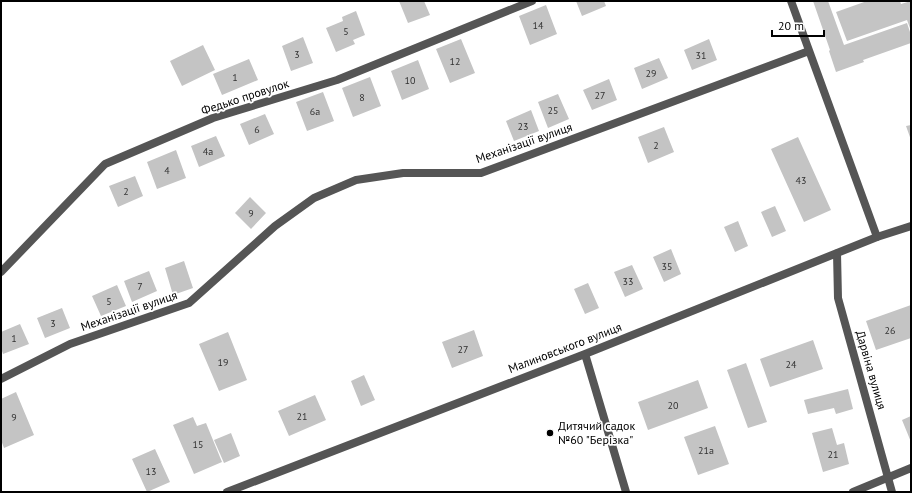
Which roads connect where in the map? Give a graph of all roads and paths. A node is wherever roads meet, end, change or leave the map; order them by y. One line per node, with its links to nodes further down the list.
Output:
1 (532, 1): 7 (street, Федько провулок)
2 (791, 1): 3 (street)
3 (809, 51): 5 (street); 9 (street, Механізації вулиця)
4 (911, 226): 5 (street, Малиновського вулиця)
5 (878, 237): 6 (street, Малиновського вулиця)
6 (837, 254): 8 (street, Малиновського вулиця); 11 (street, Дарвіна вулиця)
7 (1, 272)
8 (585, 354): 12 (street, Малиновського вулиця); 13 (street)
9 (1, 379)
10 (911, 468): 11 (street)
11 (889, 477): 14 (street); 15 (street, Дарвіна вулиця)
12 (227, 492)
13 (626, 492)
14 (853, 492)
15 (892, 492)

